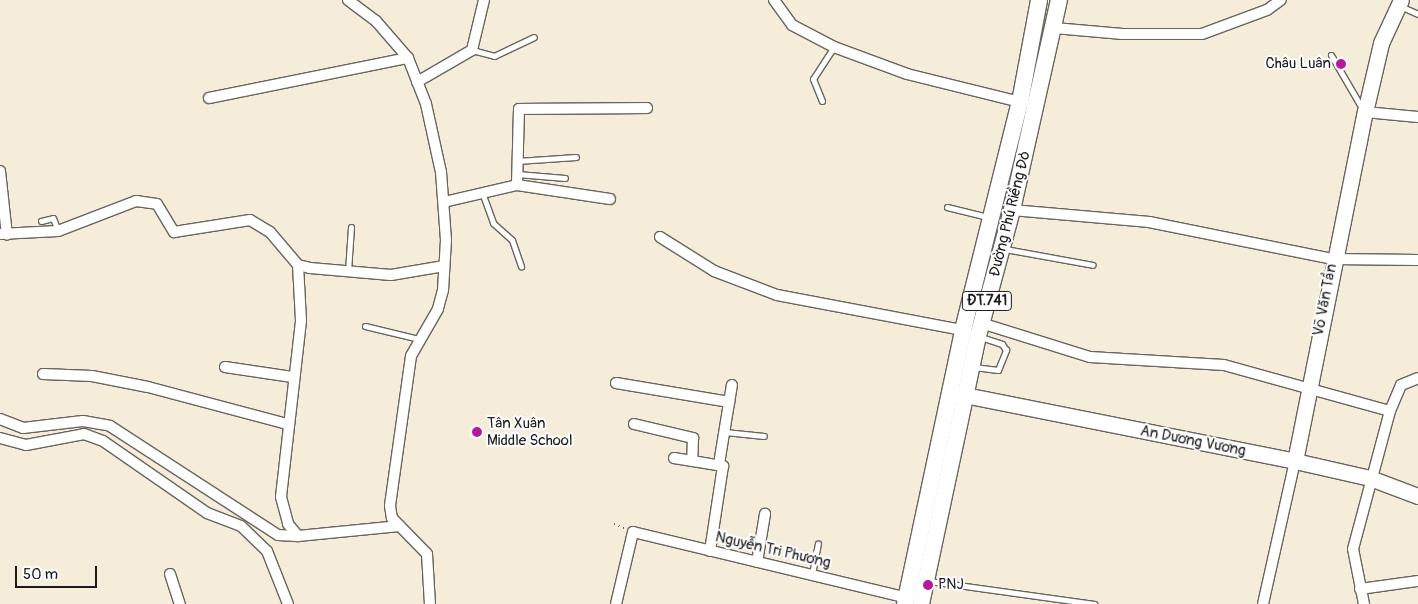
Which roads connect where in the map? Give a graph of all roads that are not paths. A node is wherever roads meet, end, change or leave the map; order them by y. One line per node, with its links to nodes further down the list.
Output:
1 (348, 0): 14 (street)
2 (484, 0): 12 (street)
3 (774, 0): 11 (street)
4 (1039, 0): 18 (main road, Đường Phú Riềng Đỏ / ĐT.741)
5 (1059, 0): 9 (main road, Đường Phú Riềng Đỏ / ĐT.741)
6 (1281, 0): 9 (street)
7 (1399, 3): 8 (lane); 20 (street, Võ Văn Tần)
8 (1418, 14)
9 (1054, 28): 32 (main road, Đường Phú Riềng Đỏ / ĐT.741)
10 (534, 37): 12 (lane)
11 (834, 47): 17 (lane); 18 (street)
12 (472, 50): 15 (street)
13 (1331, 55): 20 (lane)
14 (408, 58): 15 (street); 16 (street)
15 (416, 82): 30 (street)
16 (209, 98)
17 (822, 101)
18 (1020, 102): 33 (main road, Đường Phú Riềng Đỏ / ĐT.741)
19 (646, 108): 23 (street)
20 (1365, 112): 21 (street); 40 (street, Võ Văn Tần)
21 (1418, 117)
22 (576, 157): 23 (lane)
23 (517, 160): 25 (street)
24 (0, 171): 37 (street)
25 (517, 174): 26 (lane); 27 (street)
26 (565, 178)
27 (517, 185): 28 (street); 29 (street)
28 (483, 195): 30 (street); 45 (lane)
29 (610, 199)
30 (444, 202): 44 (street)
31 (947, 207): 33 (lane)
32 (1012, 210): 39 (main road, Đường Phú Riềng Đỏ / ĐT.741); 40 (street)
33 (991, 218): 48 (main road, Đường Phú Riềng Đỏ / ĐT.741)
34 (41, 221): 36 (lane)
35 (350, 228): 46 (lane)
36 (58, 231): 37 (street); 42 (street)
37 (3, 234)
38 (660, 237): 48 (street)
39 (1002, 248): 43 (lane); 48 (main road, Đường Phú Riềng Đỏ / ĐT.741)
40 (1333, 259): 41 (street); 57 (street, Võ Văn Tần)
41 (1418, 260)
42 (298, 265): 46 (street); 53 (street)
43 (1093, 265)
44 (444, 266): 46 (street); 49 (street)
45 (521, 266)
46 (348, 271)
47 (365, 326): 49 (lane)
48 (974, 330): 51 (main road, Đường Phú Riềng Đỏ / ĐT.741); 51 (lane); 57 (street); 58 (main road, Đường Phú Riềng Đỏ / ĐT.741)
49 (419, 339): 76 (street)
50 (225, 367): 53 (street)
51 (971, 367): 58 (main road, Đường Phú Riềng Đỏ / ĐT.741)
52 (42, 374): 62 (street)
53 (292, 377): 62 (street)
54 (1418, 378): 60 (street)
55 (616, 383): 59 (street)
56 (732, 386): 59 (street)
57 (1308, 389): 60 (street); 71 (street, Võ Văn Tần)
58 (958, 394): 71 (street, An Dương Vương); 83 (main road, Đường Phú Riềng Đỏ / ĐT.741); 86 (main road, Đường Phú Riềng Đỏ / ĐT.741)
59 (729, 402): 64 (street)
60 (1390, 411): 73 (street)
61 (0, 418): 67 (street)
62 (287, 424): 77 (street)
63 (634, 424): 70 (street)
64 (725, 432): 65 (lane); 72 (street)
65 (764, 436)
66 (0, 438): 68 (street)
67 (134, 440): 68 (street); 77 (street)
68 (122, 454): 88 (street)
69 (674, 458): 70 (street)
70 (692, 461): 72 (street)
71 (1295, 461): 73 (street, An Dương Vương); 92 (street, Võ Văn Tần)
72 (719, 464): 79 (street)
73 (1370, 478): 74 (street, An Dương Vương); 85 (street)
74 (1418, 496)
75 (765, 514): 80 (street)
76 (400, 526): 77 (street); 89 (street)
77 (298, 536)
78 (818, 544): 82 (lane)
79 (710, 551): 80 (street, Nguyễn Tri Phương); 90 (street, Nguyễn Tri Phương)
80 (757, 562): 82 (street, Nguyễn Tri Phương)
81 (170, 574): 87 (street)
82 (812, 574): 86 (street, Nguyễn Tri Phương)
83 (926, 581): 86 (main road, Đường Phú Riềng Đỏ / ĐT.741); 91 (lane)
84 (1418, 581): 85 (street)
85 (1360, 589): 93 (street)
86 (911, 602)
87 (180, 604)
88 (288, 604)
89 (430, 604)
90 (616, 604)
91 (1094, 604)
92 (1263, 604)
93 (1364, 604)

